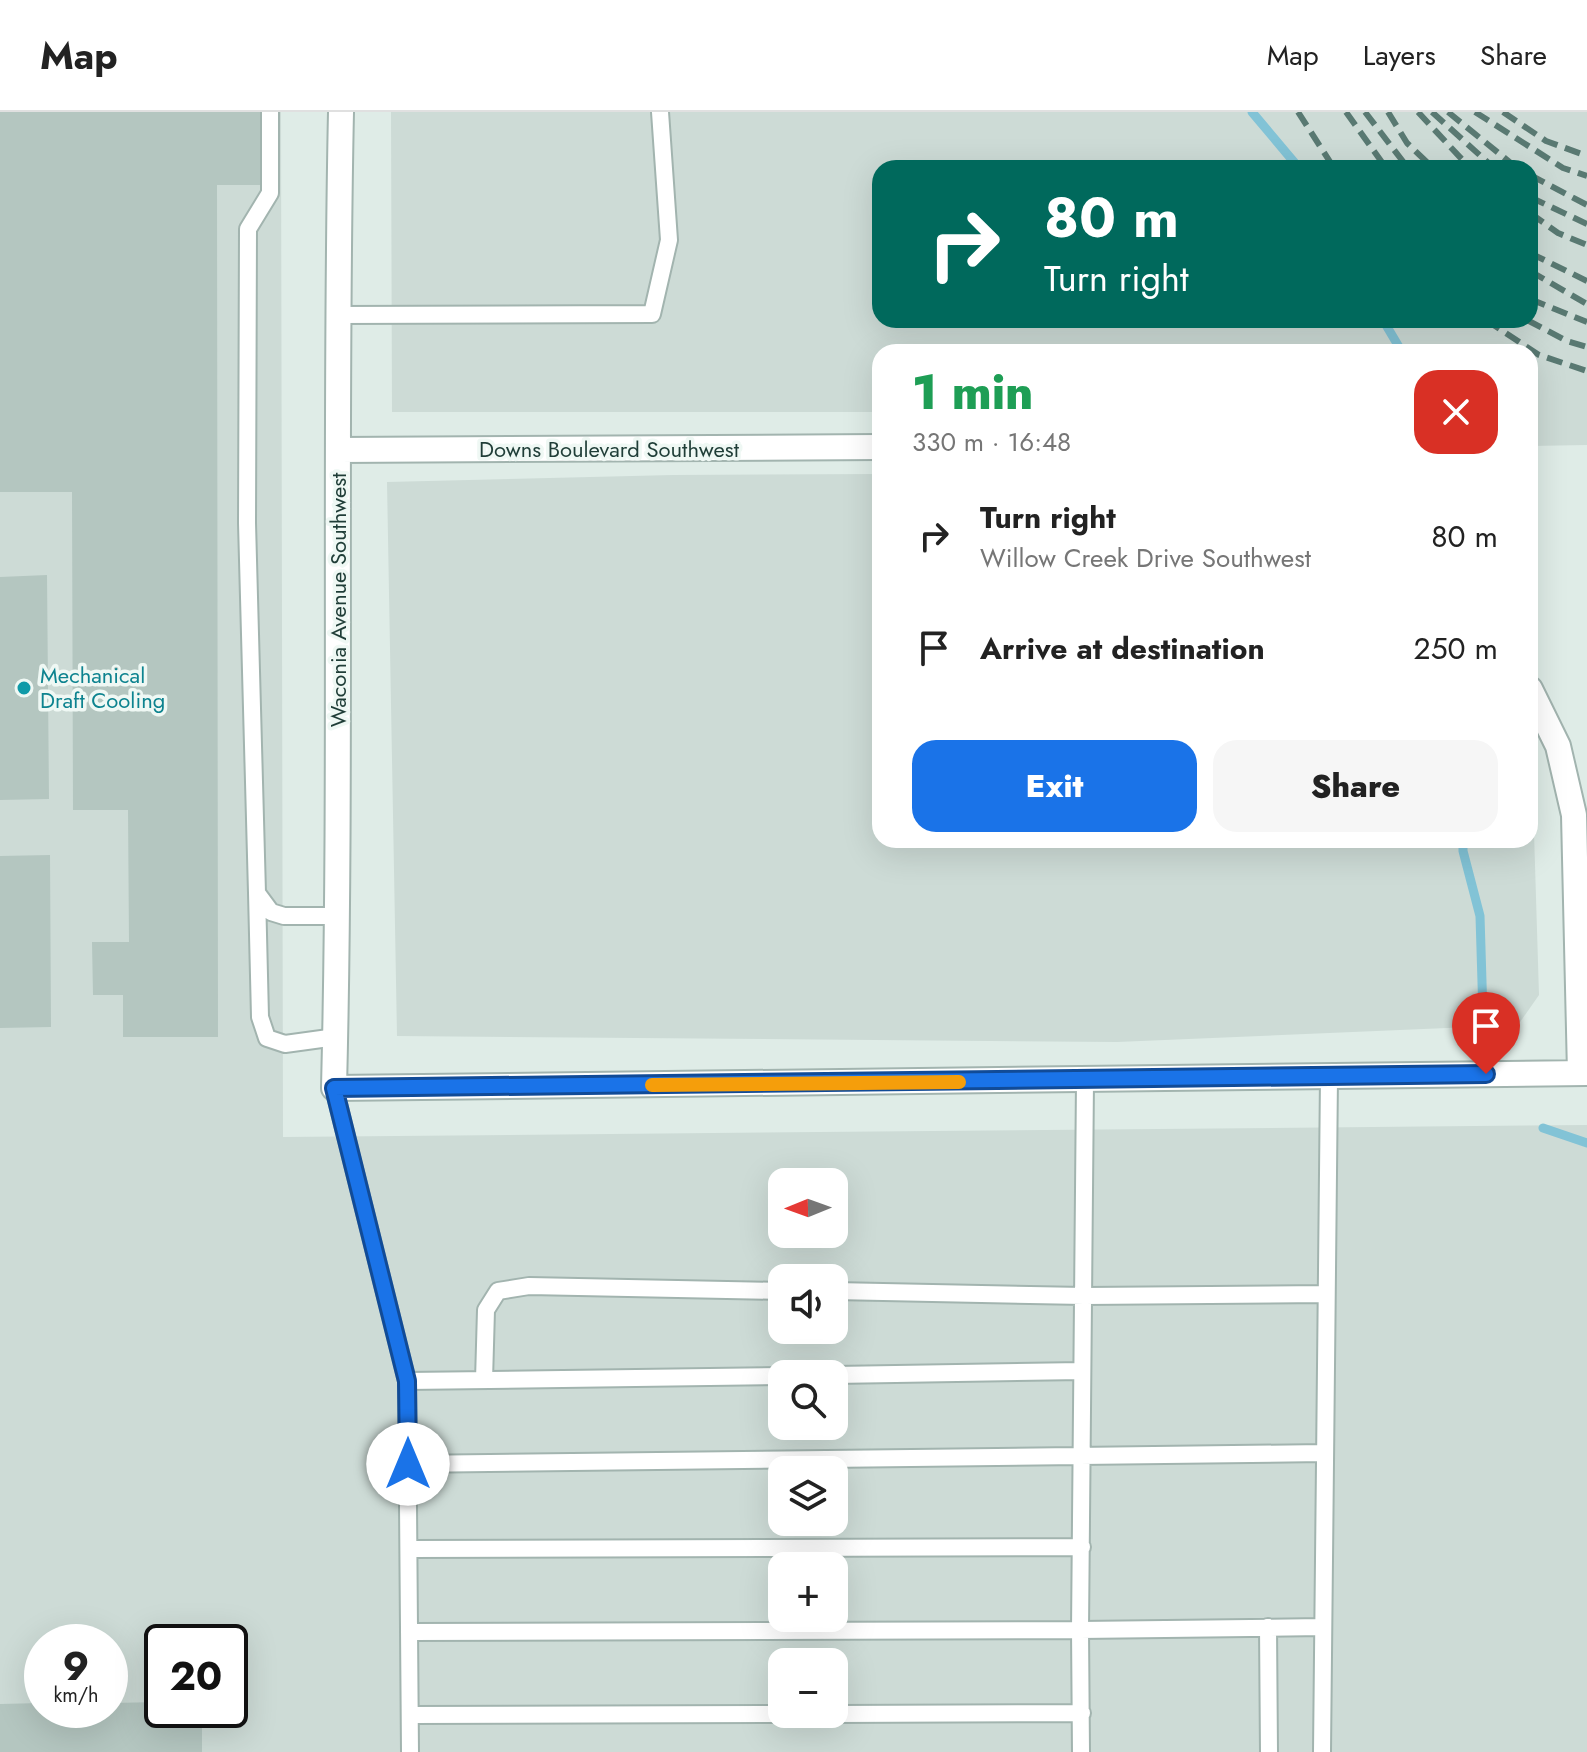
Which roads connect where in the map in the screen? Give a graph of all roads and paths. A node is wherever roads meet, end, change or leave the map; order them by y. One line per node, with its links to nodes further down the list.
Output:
1 (270, 112): 8 (lane)
2 (341, 112): 4 (street, Waconia Avenue Southwest)
3 (660, 112): 4 (lane)
4 (337, 315): 6 (street, Waconia Avenue Southwest)
5 (872, 447): 6 (street, Downs Boulevard Southwest)
6 (339, 450): 9 (street, Waconia Avenue Southwest)
7 (1538, 705): 11 (street)
8 (257, 893): 9 (lane); 10 (lane)
9 (335, 916): 10 (street, Waconia Avenue Southwest)
10 (336, 1037): 14 (street, Waconia Avenue Southwest)
11 (1584, 1073): 12 (street)
12 (1329, 1077): 13 (street); 17 (lane)
13 (1085, 1081): 14 (street); 18 (lane)
14 (334, 1088): 23 (lane)
15 (768, 1291): 22 (lane)
16 (848, 1291): 18 (lane)
17 (1326, 1294): 18 (lane); 24 (lane)
18 (1084, 1296): 19 (lane)
19 (1082, 1371): 20 (lane); 25 (lane)
20 (848, 1375)
21 (768, 1376): 22 (lane)
22 (484, 1380): 23 (lane)
23 (407, 1381): 26 (lane)
24 (1324, 1453): 25 (lane); 30 (lane)
25 (1083, 1457): 26 (lane); 27 (lane)
26 (408, 1464): 28 (lane)
27 (1082, 1547): 28 (lane); 31 (lane)
28 (409, 1549): 32 (lane)
29 (1268, 1627): 30 (lane); 31 (lane); 39 (lane)
30 (1323, 1627): 40 (lane)
31 (1080, 1630): 32 (lane); 33 (lane)
32 (409, 1632): 36 (lane)
33 (1082, 1713): 35 (lane); 38 (lane)
34 (768, 1714): 36 (lane)
35 (848, 1714)
36 (410, 1715): 37 (lane)
37 (410, 1752)
38 (1081, 1752)
39 (1269, 1752)
40 (1322, 1752)

